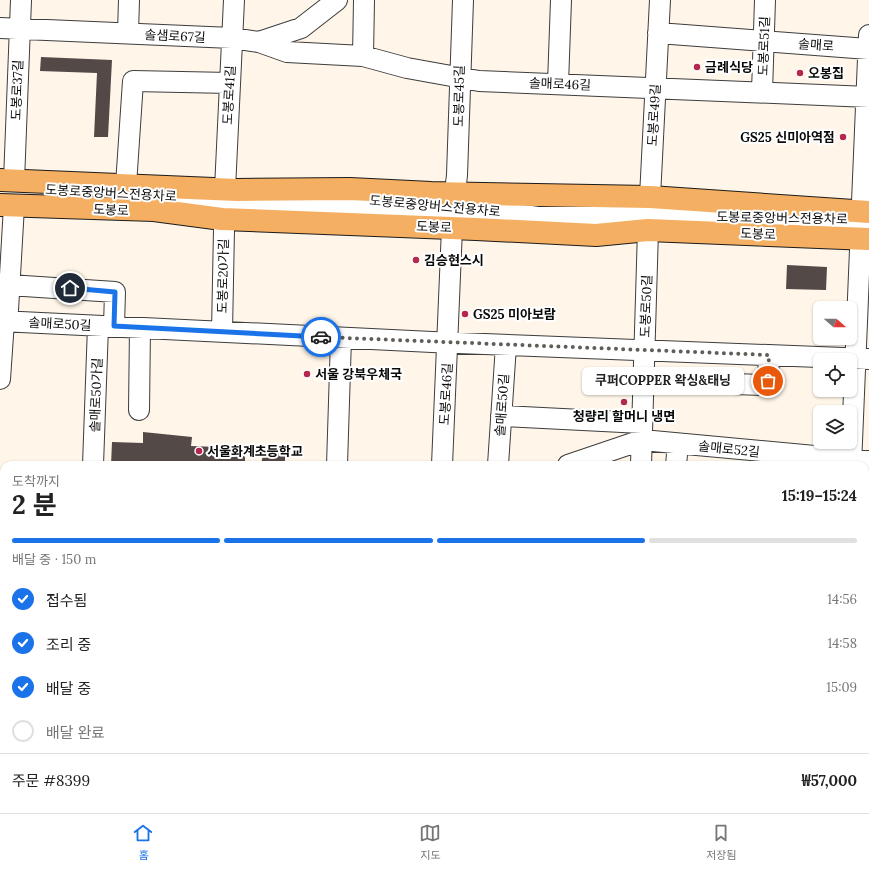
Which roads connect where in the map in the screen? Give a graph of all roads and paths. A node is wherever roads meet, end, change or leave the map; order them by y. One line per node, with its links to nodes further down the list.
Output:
1 (21, 0): 11 (street, 도봉로37길)
2 (129, 0): 12 (street)
3 (234, 0): 14 (street, 도봉로41길)
4 (337, 0): 15 (street, 솔샘로67길)
5 (364, 0): 18 (street)
6 (463, 0): 19 (street, 도봉로45길)
7 (561, 0): 21 (street)
8 (660, 0): 13 (street, 도봉로49길)
9 (765, 0): 16 (street, 도봉로51길)
10 (0, 28): 11 (street, 솔샘로67길)
11 (20, 29): 12 (street, 솔샘로67길); 27 (street, 도봉로37길)
12 (128, 34): 14 (street, 솔샘로67길)
13 (658, 34): 16 (street); 22 (street, 도봉로49길)
14 (232, 38): 15 (street, 솔샘로67길); 20 (street, 도봉로41길)
15 (259, 42): 18 (street, 솔매로46길)
16 (764, 42): 17 (street, 솔매로); 23 (street, 도봉로51길)
17 (869, 42): 24 (street, 솔매로)
18 (363, 56): 19 (street, 솔매로46길)
19 (460, 78): 21 (street, 솔매로46길); 28 (street, 도봉로45길)
20 (230, 83): 25 (street, 도봉로); 26 (street, 도봉로41길)
21 (558, 84): 22 (street, 솔매로46길)
22 (655, 87): 23 (street, 솔매로46길); 29 (street, 도봉로49길)
23 (762, 92): 24 (street, 솔매로46길)
24 (868, 97): 31 (street, 솔매로)
25 (126, 185): 26 (main road, 도봉로); 27 (main road, 도봉로)
26 (225, 190): 28 (main road, 도봉로)
27 (5, 192): 30 (main road, 도봉로); 31 (street, 도봉로중앙버스전용차로); 34 (street, 도봉로37길)
28 (455, 192): 29 (main road, 도봉로)
29 (650, 197): 31 (main road, 도봉로)
30 (222, 219): 32 (main road, 도봉로); 38 (street, 도봉로20가길)
31 (865, 225): 33 (main road, 도봉로); 44 (street, 솔매로)
32 (452, 228): 33 (main road, 도봉로); 40 (street, 도봉로46길)
33 (648, 230): 42 (street, 도봉로50길)
34 (9, 284): 35 (street, 도봉로37길); 36 (street, 솔매로50가길)
35 (2, 321): 36 (street, 솔매로50길); 45 (street, 도봉로37길)
36 (106, 326): 37 (street, 솔매로50길); 52 (street, 솔매로50가길)
37 (140, 328): 38 (street, 솔매로50길); 47 (street)
38 (222, 332): 39 (street, 솔매로50길)
39 (342, 338): 40 (street, 솔매로50길); 53 (street)
40 (448, 343): 41 (street, 솔매로50길); 54 (street, 도봉로46길)
41 (506, 345): 42 (street, 솔매로50길); 48 (street, 솔매로50길)
42 (644, 350): 43 (street, 솔매로50길); 46 (street, 도봉로50길)
43 (769, 355): 44 (street, 솔매로50길); 46 (street)
44 (863, 359): 60 (street, 솔매로)
45 (0, 371)
46 (644, 381): 49 (street, 도봉로50길)
47 (139, 410)
48 (501, 416): 49 (street); 55 (street, 솔매로50길)
49 (642, 431): 50 (street, 솔매로52길); 56 (street, 솔매로52길); 57 (street, 도봉로50길)
50 (678, 444): 51 (street, 솔매로52길); 58 (street)
51 (745, 457): 59 (street, 솔매로52길)
52 (93, 461)
53 (337, 461)
54 (442, 461)
55 (498, 461)
56 (577, 461)
57 (641, 461)
58 (676, 461)
59 (835, 461)
60 (857, 461)

